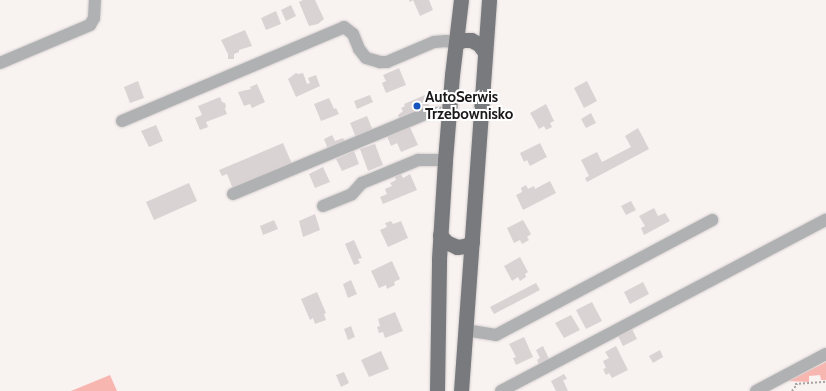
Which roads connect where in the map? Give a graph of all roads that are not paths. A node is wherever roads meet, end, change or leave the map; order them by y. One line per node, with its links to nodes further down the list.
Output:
1 (95, 0): 6 (street)
2 (461, 0): 4 (main road)
3 (489, 0): 5 (main road)
4 (456, 42): 5 (main road); 7 (main road); 8 (street)
5 (484, 51): 15 (main road)
6 (0, 63)
7 (448, 113): 9 (main road); 10 (street)
8 (122, 121)
9 (445, 160): 11 (street); 14 (main road)
10 (233, 194)
11 (323, 206)
12 (712, 220): 16 (street)
13 (826, 220): 20 (street)
14 (440, 235): 15 (main road); 18 (main road)
15 (472, 242): 16 (main road)
16 (465, 330): 19 (main road)
17 (826, 354): 21 (street)
18 (437, 391)
19 (461, 391)
20 (501, 391)
21 (756, 391)

